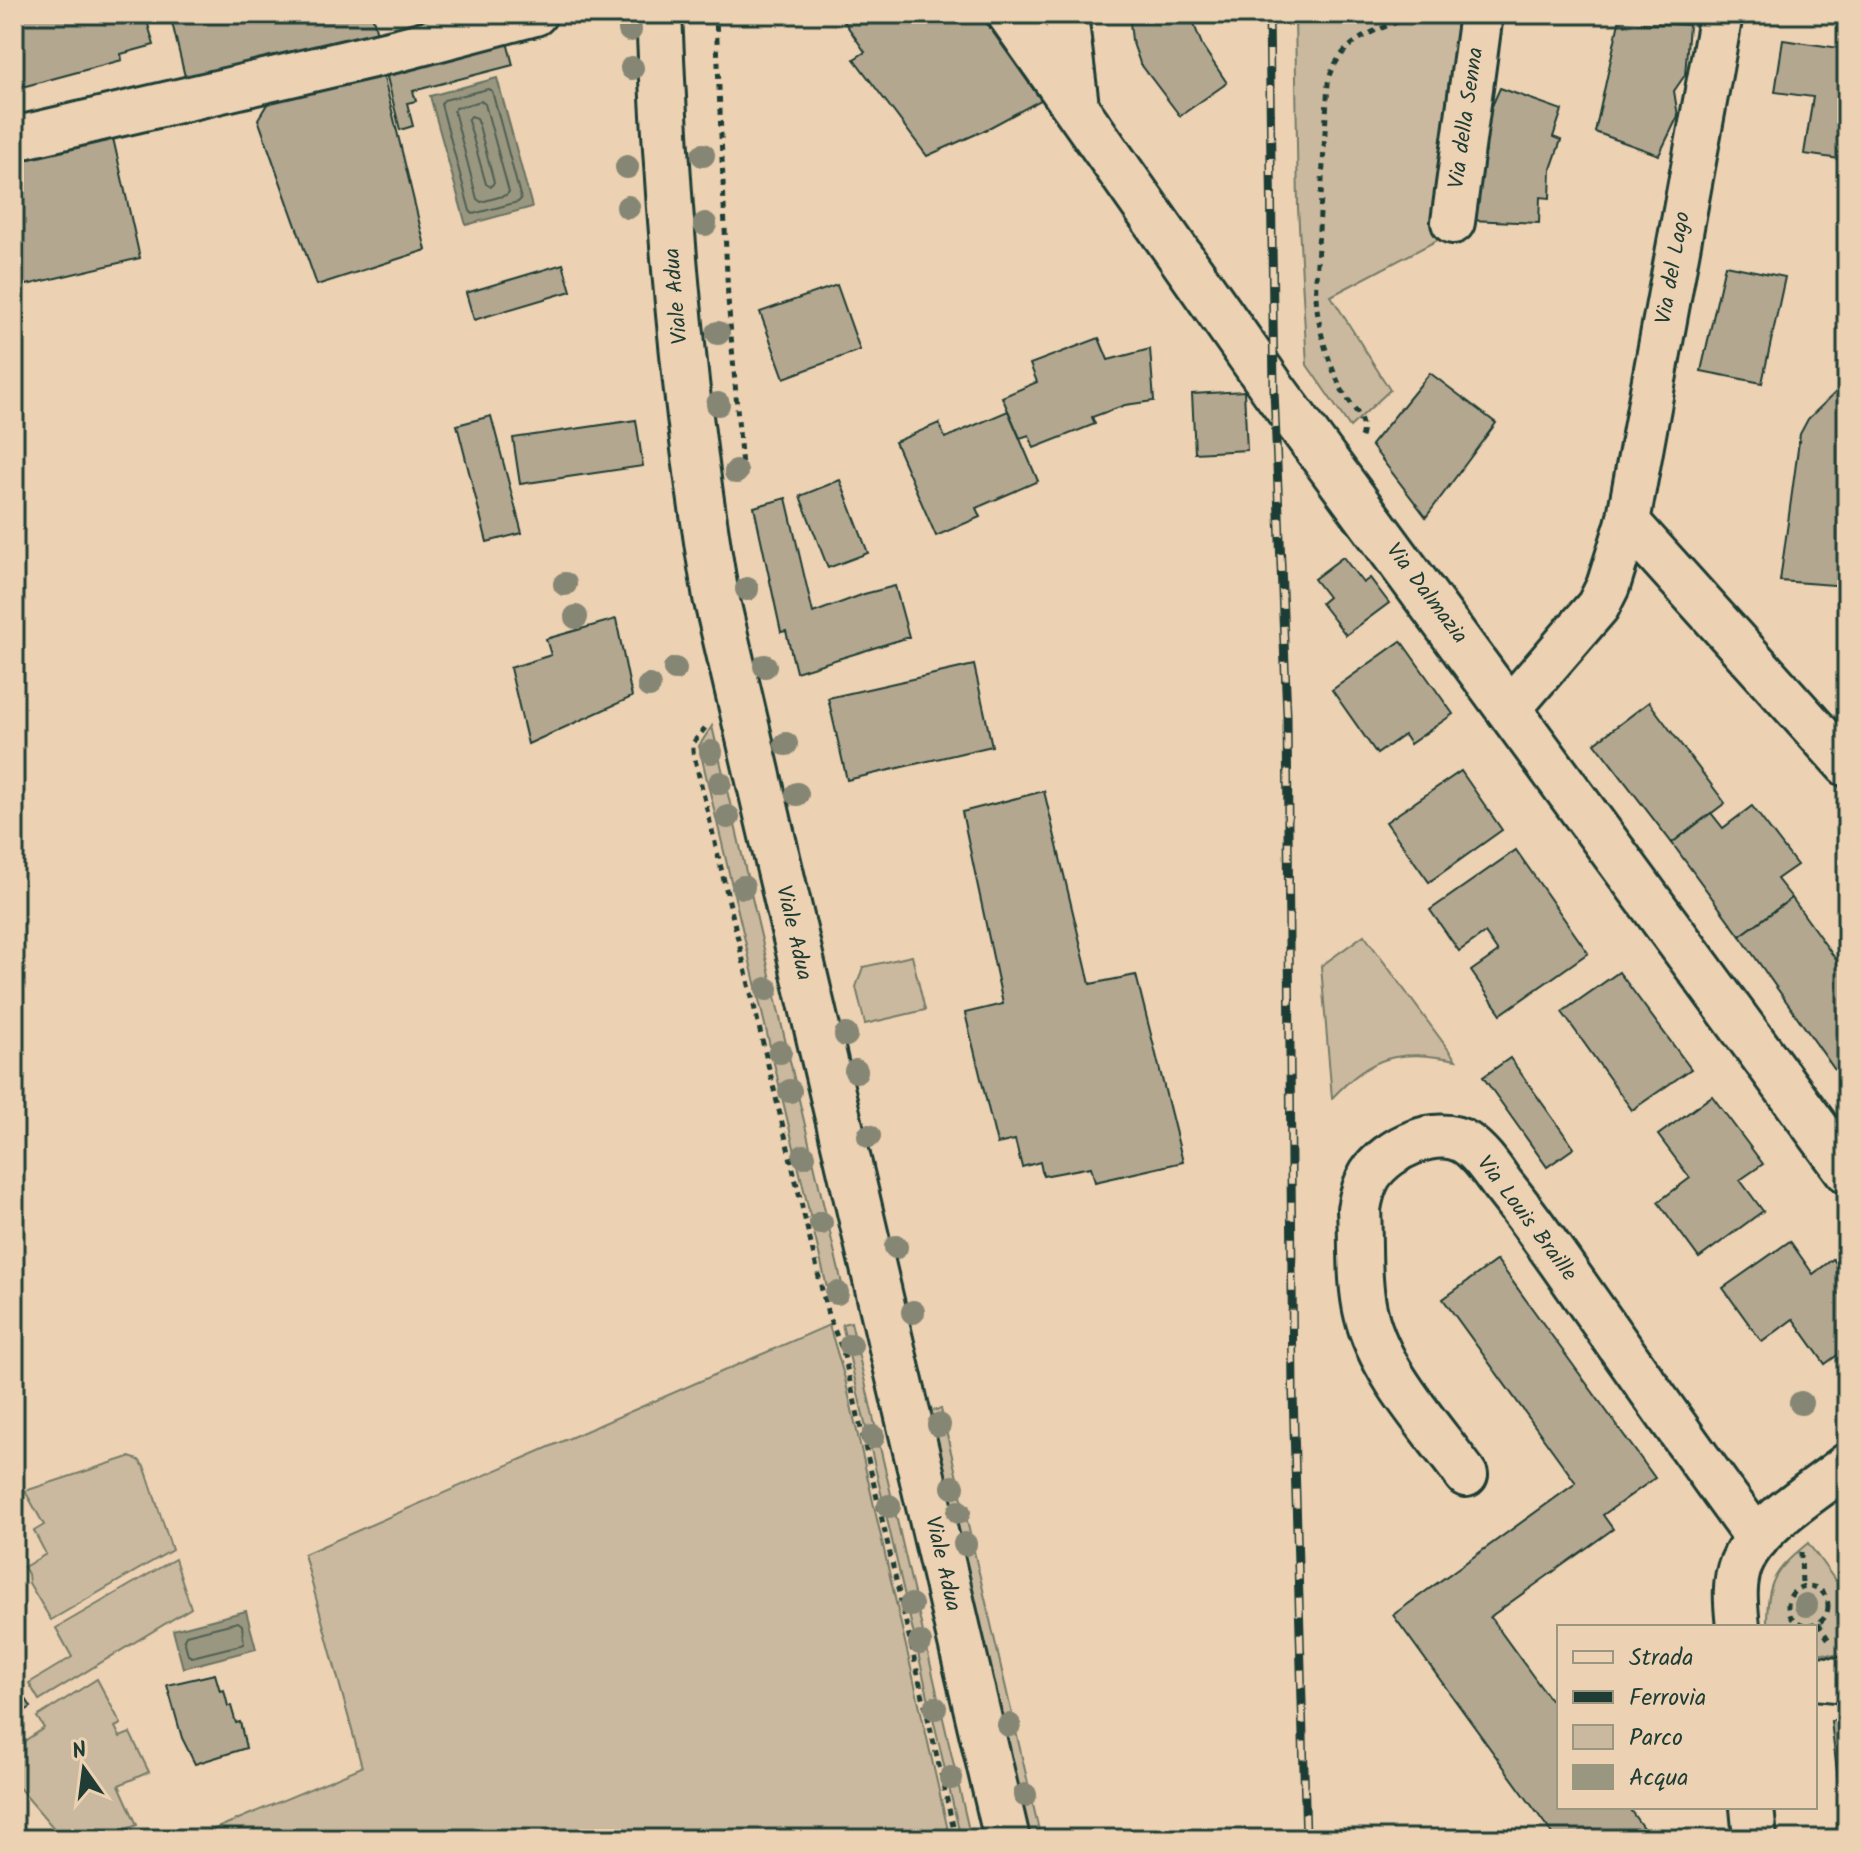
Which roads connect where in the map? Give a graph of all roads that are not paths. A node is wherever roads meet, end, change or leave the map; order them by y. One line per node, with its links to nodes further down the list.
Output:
1 (535, 14): 8 (street)
2 (1010, 14): 7 (main road, Via Dalmazia)
3 (1066, 14): 7 (street)
4 (1481, 14): 9 (street, Via della Senna)
5 (1721, 14): 10 (street, Via del Lago)
6 (659, 17): 21 (main road, Viale Adua)
7 (1077, 106): 11 (main road, Via Dalmazia)
8 (14, 139)
9 (1453, 222)
10 (1628, 522): 11 (street, Via del Lago); 12 (street)
11 (1510, 708): 13 (main road, Via Dalmazia)
12 (1847, 765)
13 (1847, 1170)
14 (1847, 1465): 16 (street)
15 (1466, 1475): 16 (street, Via Louis Braille)
16 (1757, 1539): 17 (street)
17 (1738, 1625)
18 (1817, 1678): 19 (street)
19 (1847, 1681)
20 (1752, 1809): 22 (street)
21 (1007, 1839)
22 (1755, 1839)

